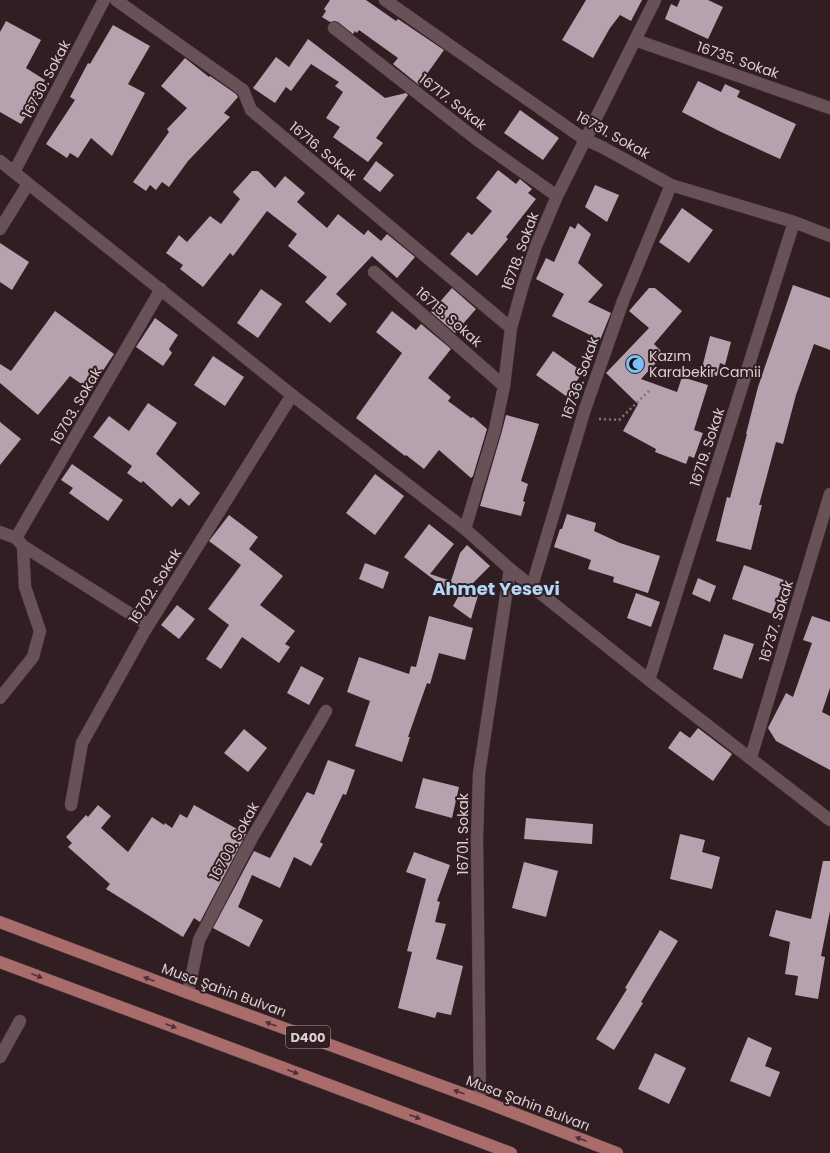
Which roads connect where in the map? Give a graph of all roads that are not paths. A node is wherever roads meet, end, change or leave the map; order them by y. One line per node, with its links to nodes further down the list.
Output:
1 (104, 0): 10 (street, 16730. Sokak)
2 (116, 0): 19 (street, 16716. Sokak)
3 (385, 0): 8 (street, 16731. Sokak)
4 (655, 0): 6 (street, 16718. Sokak)
5 (334, 28): 13 (street, 16717. Sokak)
6 (635, 40): 7 (street, 16735. Sokak); 8 (street, 16718. Sokak)
7 (830, 108)
8 (584, 139): 12 (street, 16731. Sokak); 13 (street, 16718. Sokak)
9 (0, 161): 10 (street)
10 (14, 172): 11 (street)
11 (28, 184): 15 (street); 18 (street)
12 (671, 184): 14 (street, 16731. Sokak); 27 (street, 16736. Sokak)
13 (556, 196): 19 (street, 16718. Sokak)
14 (794, 222): 16 (street, 16731. Sokak); 29 (street, 16719. Sokak)
15 (0, 229)
16 (830, 236)
17 (374, 272): 20 (street, 16715. Sokak)
18 (161, 289): 21 (street); 25 (street, 16703. Sokak)
19 (511, 328): 20 (street, 16718. Sokak)
20 (504, 386): 23 (street, 16718. Sokak)
21 (292, 395): 23 (street); 28 (street, 16702. Sokak)
22 (830, 494): 32 (street, 16737. Sokak)
23 (465, 529): 26 (street)
24 (0, 532): 25 (street)
25 (19, 542): 28 (street); 30 (street)
26 (510, 569): 27 (street); 40 (street, 16701. Sokak)
27 (532, 586): 29 (street)
28 (148, 625): 33 (street, 16702. Sokak)
29 (649, 680): 32 (street)
30 (0, 698)
31 (326, 711): 37 (street, 16700. Sokak)
32 (751, 757): 34 (street)
33 (71, 805)
34 (830, 820)
35 (0, 922): 37 (highway, Musa Şahin Bulvarı / D400, one-way to 35)
36 (0, 962): 41 (highway, D400, one-way to 41)
37 (188, 993): 40 (highway, Musa Şahin Bulvarı / D400, one-way to 37)
38 (20, 1021): 39 (street)
39 (0, 1057)
40 (480, 1100): 42 (highway, Musa Şahin Bulvarı / D400, one-way to 40)
41 (511, 1153)
42 (617, 1153)

